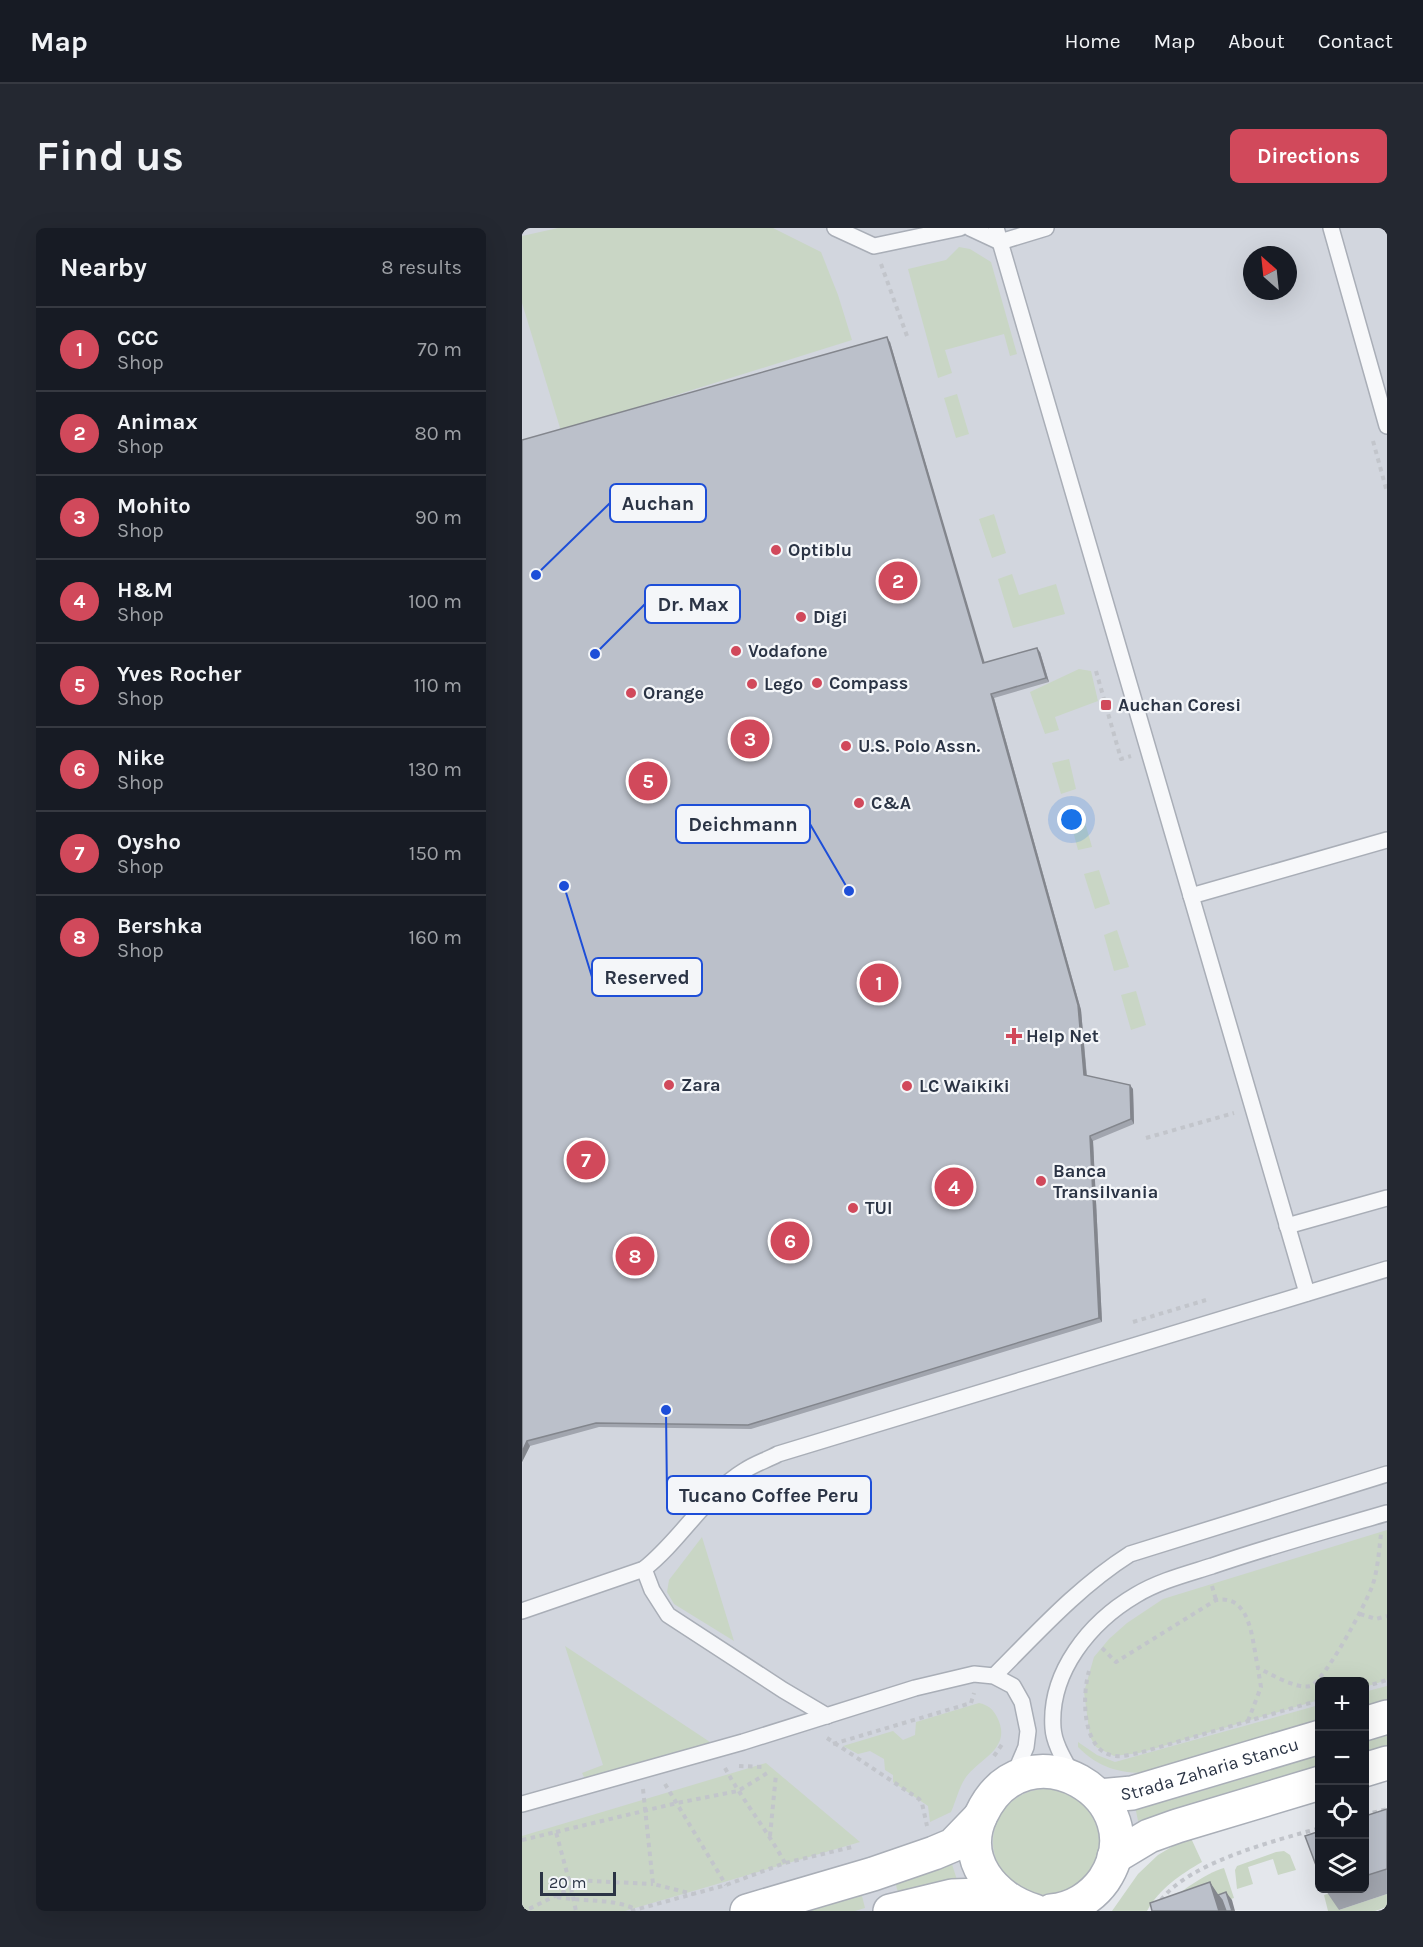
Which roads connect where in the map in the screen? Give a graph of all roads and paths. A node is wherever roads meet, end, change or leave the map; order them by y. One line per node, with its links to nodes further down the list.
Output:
1 (835, 228): 7 (lane)
2 (960, 228): 7 (lane)
3 (970, 228): 6 (lane)
4 (1046, 228): 6 (lane)
5 (1331, 228): 9 (lane)
6 (998, 235): 11 (lane)
7 (874, 246): 8 (path)
8 (907, 336)
9 (1387, 426)
10 (1096, 670): 11 (path)
11 (1149, 751): 13 (lane)
12 (1387, 840): 13 (lane)
13 (1191, 896): 17 (lane)
14 (1238, 1124): 15 (path)
15 (1146, 1138)
16 (1387, 1198): 17 (lane)
17 (1287, 1226): 19 (lane)
18 (1387, 1269): 19 (lane)
19 (1307, 1293): 27 (lane)
20 (1215, 1298): 21 (path)
21 (1128, 1324)
22 (1387, 1474): 38 (lane)
23 (1387, 1513): 57 (lane)
24 (1387, 1530): 25 (path)
25 (1382, 1532): 26 (path); 31 (path)
26 (1370, 1536)
27 (644, 1569): 30 (lane); 43 (lane)
28 (1202, 1587): 29 (path)
29 (1216, 1600): 34 (path); 37 (path)
30 (522, 1611)
31 (1360, 1614): 32 (path); 37 (path)
32 (1387, 1616)
33 (1109, 1639): 34 (path)
34 (1101, 1648): 35 (path)
35 (1098, 1652)
36 (1090, 1667): 45 (path)
37 (1258, 1668): 45 (path)
38 (994, 1676): 43 (lane); 54 (lane)
39 (1387, 1680): 40 (path)
40 (1369, 1686)
41 (977, 1687): 50 (path)
42 (1315, 1701): 45 (path)
43 (827, 1716): 47 (lane)
44 (1387, 1718): 46 (main road)
45 (1248, 1721)
46 (1369, 1723)
47 (802, 1724): 50 (path); 64 (lane)
48 (1005, 1736): 54 (path)
49 (1315, 1738): 62 (main road, Strada Zaharia Stancu)
50 (834, 1743): 70 (path)
51 (1387, 1763): 53 (main road)
52 (724, 1765): 61 (path)
53 (1369, 1769)
54 (1001, 1770): 57 (main road, Strada Zaharia Stancu); 68 (main road, Strada Zaharia Stancu)
55 (769, 1772): 61 (path)
56 (776, 1774): 74 (path)
57 (1074, 1777): 62 (main road, Strada Zaharia Stancu)
58 (665, 1783): 63 (path)
59 (1315, 1785): 77 (main road)
60 (643, 1789): 66 (path)
61 (738, 1791): 63 (path); 74 (path)
62 (1099, 1796): 77 (main road, Strada Zaharia Stancu)
63 (677, 1803): 66 (path); 81 (path)
64 (522, 1804)
65 (1387, 1809): 67 (path)
66 (647, 1810): 73 (path); 80 (path)
67 (1369, 1814)
68 (980, 1817): 87 (main road, Strada Zaharia Stancu); 92 (main road, Strada Zaharia Stancu)
69 (938, 1822): 70 (path)
70 (928, 1827): 71 (path)
71 (917, 1830)
72 (1315, 1830): 86 (path)
73 (556, 1832): 75 (path); 79 (path)
74 (771, 1837): 78 (path)
75 (522, 1840)
76 (854, 1847): 78 (path)
77 (1114, 1857): 94 (main road, Strada Zaharia Stancu)
78 (785, 1863): 81 (path)
79 (570, 1880): 80 (path); 82 (path)
80 (653, 1884): 83 (path)
81 (726, 1886): 83 (path)
82 (571, 1888): 84 (path); 85 (path)
83 (694, 1895): 88 (path)
84 (557, 1896): 85 (path); 89 (path)
85 (574, 1900): 88 (path); 90 (path)
86 (1160, 1902)
87 (1022, 1906): 93 (main road, Strada Zaharia Stancu)
88 (637, 1910): 91 (path)
89 (525, 1911)
90 (576, 1911)
91 (631, 1911)
92 (747, 1911)
93 (890, 1911)
94 (1051, 1911)

